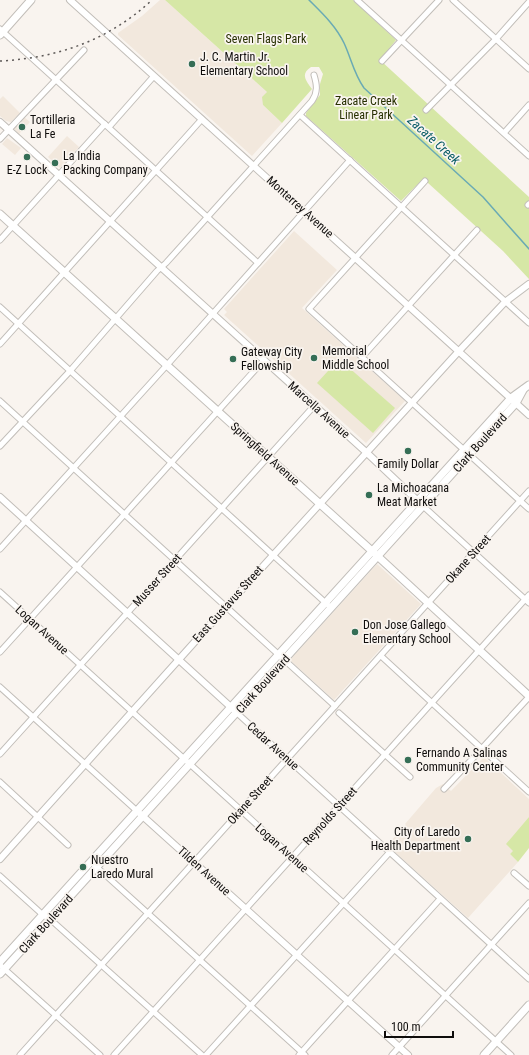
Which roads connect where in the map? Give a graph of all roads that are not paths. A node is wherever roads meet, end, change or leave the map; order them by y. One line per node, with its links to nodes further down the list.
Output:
1 (31, 0): 7 (main road)
2 (70, 0): 14 (street, Monterrey Avenue)
3 (357, 0): 9 (street)
4 (439, 0): 9 (street)
5 (453, 0): 8 (street)
6 (529, 2): 8 (street)
7 (1, 32): 15 (street)
8 (496, 39): 12 (street); 16 (street)
9 (401, 40): 11 (street); 16 (street)
10 (84, 50): 15 (street)
11 (382, 61)
12 (529, 69)
13 (314, 75): 19 (street)
14 (154, 76): 20 (street, Monterrey Avenue); 22 (street)
15 (56, 80): 22 (street); 23 (street)
16 (450, 85): 18 (street); 24 (street)
17 (529, 105): 24 (street)
18 (426, 110)
19 (300, 114): 27 (street); 28 (street)
20 (202, 119): 28 (street, Monterrey Avenue); 29 (street)
21 (0, 122): 23 (street, Marcella Avenue)
22 (107, 126): 29 (street); 30 (street)
23 (8, 130): 25 (street); 30 (street, Marcella Avenue)
24 (504, 133): 26 (street)
25 (0, 139)
26 (529, 156)
27 (350, 160): 32 (street); 33 (street)
28 (253, 166): 33 (street, Monterrey Avenue); 35 (street)
29 (157, 170): 35 (street); 36 (street)
30 (59, 175): 36 (street, Marcella Avenue); 37 (street)
31 (425, 181): 32 (street)
32 (402, 207): 40 (street); 41 (street)
33 (304, 211): 41 (street, Monterrey Avenue); 42 (street)
34 (0, 214): 37 (main road, Springfield Avenue)
35 (207, 216): 42 (street); 43 (street)
36 (110, 221): 43 (street, Marcella Avenue); 44 (street)
37 (13, 226): 39 (street); 44 (main road, Springfield Avenue)
38 (477, 230): 40 (street)
39 (0, 240)
40 (454, 255): 46 (street); 47 (street)
41 (356, 258): 47 (street, Monterrey Avenue); 55 (street)
42 (258, 263): 49 (street)
43 (162, 267): 49 (street, Marcella Avenue); 50 (street)
44 (64, 272): 50 (main road, Springfield Avenue); 52 (street)
45 (529, 284): 46 (street, East Gustavus Street)
46 (505, 302): 51 (street); 54 (street, East Gustavus Street)
47 (408, 306): 54 (street, Monterrey Avenue); 55 (street)
48 (0, 307): 52 (street)
49 (213, 314): 56 (street, Marcella Avenue); 57 (street)
50 (115, 318): 57 (main road, Springfield Avenue); 58 (street)
51 (529, 323)
52 (18, 324): 53 (street); 58 (street)
53 (0, 344)
54 (458, 351): 60 (street, Monterrey Avenue); 62 (street, East Gustavus Street)
55 (362, 357): 62 (street)
56 (264, 360): 63 (street, Marcella Avenue); 64 (street)
57 (167, 365): 64 (main road, Springfield Avenue); 66 (street)
58 (70, 371): 66 (street); 67 (street)
59 (529, 385): 60 (main road, Clark Boulevard)
60 (514, 400): 65 (street, Monterrey Avenue); 70 (main road, Clark Boulevard)
61 (0, 401): 67 (street)
62 (412, 402): 69 (street, East Gustavus Street); 70 (street)
63 (314, 406): 69 (street, Marcella Avenue); 71 (street, Musser Street)
64 (218, 411): 71 (main road, Springfield Avenue); 72 (street)
65 (529, 415)
66 (120, 416): 72 (street); 73 (street)
67 (23, 422): 68 (street); 73 (street)
68 (0, 446)
69 (366, 452): 76 (street, Marcella Avenue); 78 (street, East Gustavus Street)
70 (467, 452): 76 (main road, Clark Boulevard); 77 (street); 79 (main road, Clark Boulevard)
71 (268, 456): 78 (main road, Springfield Avenue); 80 (street, Musser Street)
72 (171, 462): 80 (street); 82 (street)
73 (73, 468): 82 (street); 83 (street)
74 (529, 491): 77 (street, Okane Street)
75 (0, 496): 83 (street, Cedar Avenue)
76 (418, 500): 79 (street, Marcella Avenue); 85 (main road, Clark Boulevard)
77 (520, 501): 81 (street); 86 (street, Okane Street)
78 (320, 503): 85 (main road, Springfield Avenue); 87 (street, East Gustavus Street)
79 (423, 506): 86 (street, Marcella Avenue); 88 (main road, Clark Boulevard)
80 (222, 508): 87 (street); 89 (street, Musser Street)
81 (529, 510)
82 (124, 514): 89 (street); 90 (street)
83 (26, 520): 84 (street); 90 (street, Cedar Avenue)
84 (0, 548)
85 (372, 551): 88 (main road, Springfield Avenue); 94 (main road, Clark Boulevard)
86 (474, 553): 93 (street, Marcella Avenue); 95 (street, Okane Street)
87 (273, 555): 94 (street); 96 (street, East Gustavus Street)
88 (378, 556): 95 (main road, Springfield Avenue); 97 (main road, Clark Boulevard)
89 (175, 560): 96 (street); 98 (street, Musser Street)
90 (77, 567): 98 (street, Cedar Avenue); 99 (street)
91 (0, 592): 99 (street, Logan Avenue)
92 (529, 595): 93 (street, Reynolds Street)
93 (527, 601): 100 (street, Reynolds Street)
94 (325, 602): 97 (street); 102 (main road, Clark Boulevard)
95 (428, 603): 100 (main road, Springfield Avenue); 103 (street, Okane Street)
96 (226, 607): 102 (street); 104 (street, East Gustavus Street)
97 (332, 608): 105 (main road, Clark Boulevard)
98 (128, 613): 104 (street, Cedar Avenue); 106 (street, Musser Street)
99 (30, 619): 101 (street); 106 (street, Logan Avenue)
100 (479, 650): 108 (main road, Springfield Avenue); 109 (street, Reynolds Street)
101 (0, 652)
102 (278, 655): 105 (street); 111 (main road, Clark Boulevard)
103 (381, 656): 109 (street); 110 (street, Okane Street)
104 (179, 660): 111 (street, Cedar Avenue); 112 (street, East Gustavus Street)
105 (284, 660): 110 (street); 113 (main road, Clark Boulevard)
106 (80, 665): 112 (street, Logan Avenue); 115 (street, Musser Street)
107 (0, 687): 115 (street, Tilden Avenue)
108 (529, 696): 116 (street)
109 (432, 702): 116 (street); 118 (street, Reynolds Street)
110 (335, 706): 120 (street, Okane Street)
111 (230, 707): 113 (street, Cedar Avenue); 119 (main road, Clark Boulevard)
112 (132, 712): 119 (street, Logan Avenue); 121 (street, East Gustavus Street)
113 (237, 713): 120 (street, Cedar Avenue); 122 (main road, Clark Boulevard)
114 (339, 713): 118 (street)
115 (33, 717): 117 (street, Musser Street); 121 (street, Tilden Avenue)
116 (482, 748): 125 (street); 126 (street)
117 (0, 754)
118 (385, 755): 123 (street); 127 (street, Reynolds Street)
119 (184, 759): 122 (street, Logan Avenue); 129 (main road, Clark Boulevard)
120 (287, 759): 127 (street, Cedar Avenue); 128 (street, Okane Street)
121 (85, 764): 129 (street, Tilden Avenue); 130 (street, East Gustavus Street)
122 (190, 765): 128 (street, Logan Avenue); 131 (main road, Clark Boulevard)
123 (410, 777)
124 (0, 782): 130 (street)
125 (444, 789)
126 (529, 792)
127 (339, 806): 133 (street, Cedar Avenue); 134 (street, Reynolds Street)
128 (241, 810): 134 (street, Logan Avenue); 137 (street, Okane Street)
129 (136, 811): 131 (street, Tilden Avenue); 136 (main road, Clark Boulevard)
130 (37, 817): 132 (street); 135 (street, East Gustavus Street)
131 (143, 817): 137 (street, Tilden Avenue); 138 (main road, Clark Boulevard)
132 (68, 845)
133 (390, 853): 142 (street, Cedar Avenue); 143 (street)
134 (293, 857): 143 (street, Logan Avenue); 145 (street, Reynolds Street)
135 (0, 858)
136 (91, 862): 138 (street); 147 (main road, Clark Boulevard)
137 (194, 863): 145 (street, Tilden Avenue); 146 (street, Okane Street)
138 (97, 867): 146 (street); 148 (main road, Clark Boulevard)
139 (514, 873): 141 (street)
140 (0, 876): 147 (street)
141 (529, 886)
142 (440, 899): 149 (street, Cedar Avenue); 150 (street)
143 (343, 903): 150 (street, Logan Avenue); 151 (street)
144 (529, 903): 149 (street)
145 (246, 909): 151 (street, Tilden Avenue); 152 (street, Reynolds Street)
146 (148, 913): 152 (street); 153 (street, Okane Street)
147 (42, 915): 148 (street); 154 (main road, Clark Boulevard)
148 (50, 919): 153 (street); 154 (main road, Clark Boulevard)
149 (491, 945): 155 (street, Cedar Avenue); 156 (street)
150 (394, 949): 156 (street, Logan Avenue); 157 (street)
151 (296, 955): 157 (street, Tilden Avenue); 159 (street)
152 (200, 960): 159 (street); 160 (street, Reynolds Street)
153 (102, 965): 160 (street); 161 (street, Okane Street)
154 (1, 968): 161 (street)
155 (529, 979)
156 (446, 996): 162 (street, Logan Avenue); 163 (street)
157 (348, 1001): 163 (street, Tilden Avenue); 164 (street)
158 (529, 1005): 162 (main road)
159 (250, 1006): 164 (street); 169 (street)
160 (154, 1012): 167 (street, Reynolds Street); 168 (street)
161 (56, 1016): 165 (street, Okane Street); 166 (street)
162 (496, 1042): 172 (main road); 173 (street, Logan Avenue)
163 (399, 1047): 170 (street); 171 (street, Tilden Avenue)
164 (302, 1054)
165 (20, 1055)
166 (100, 1055)
167 (114, 1055)
168 (202, 1055)
169 (206, 1055)
170 (392, 1055)
171 (408, 1055)
172 (484, 1055)
173 (511, 1055)

